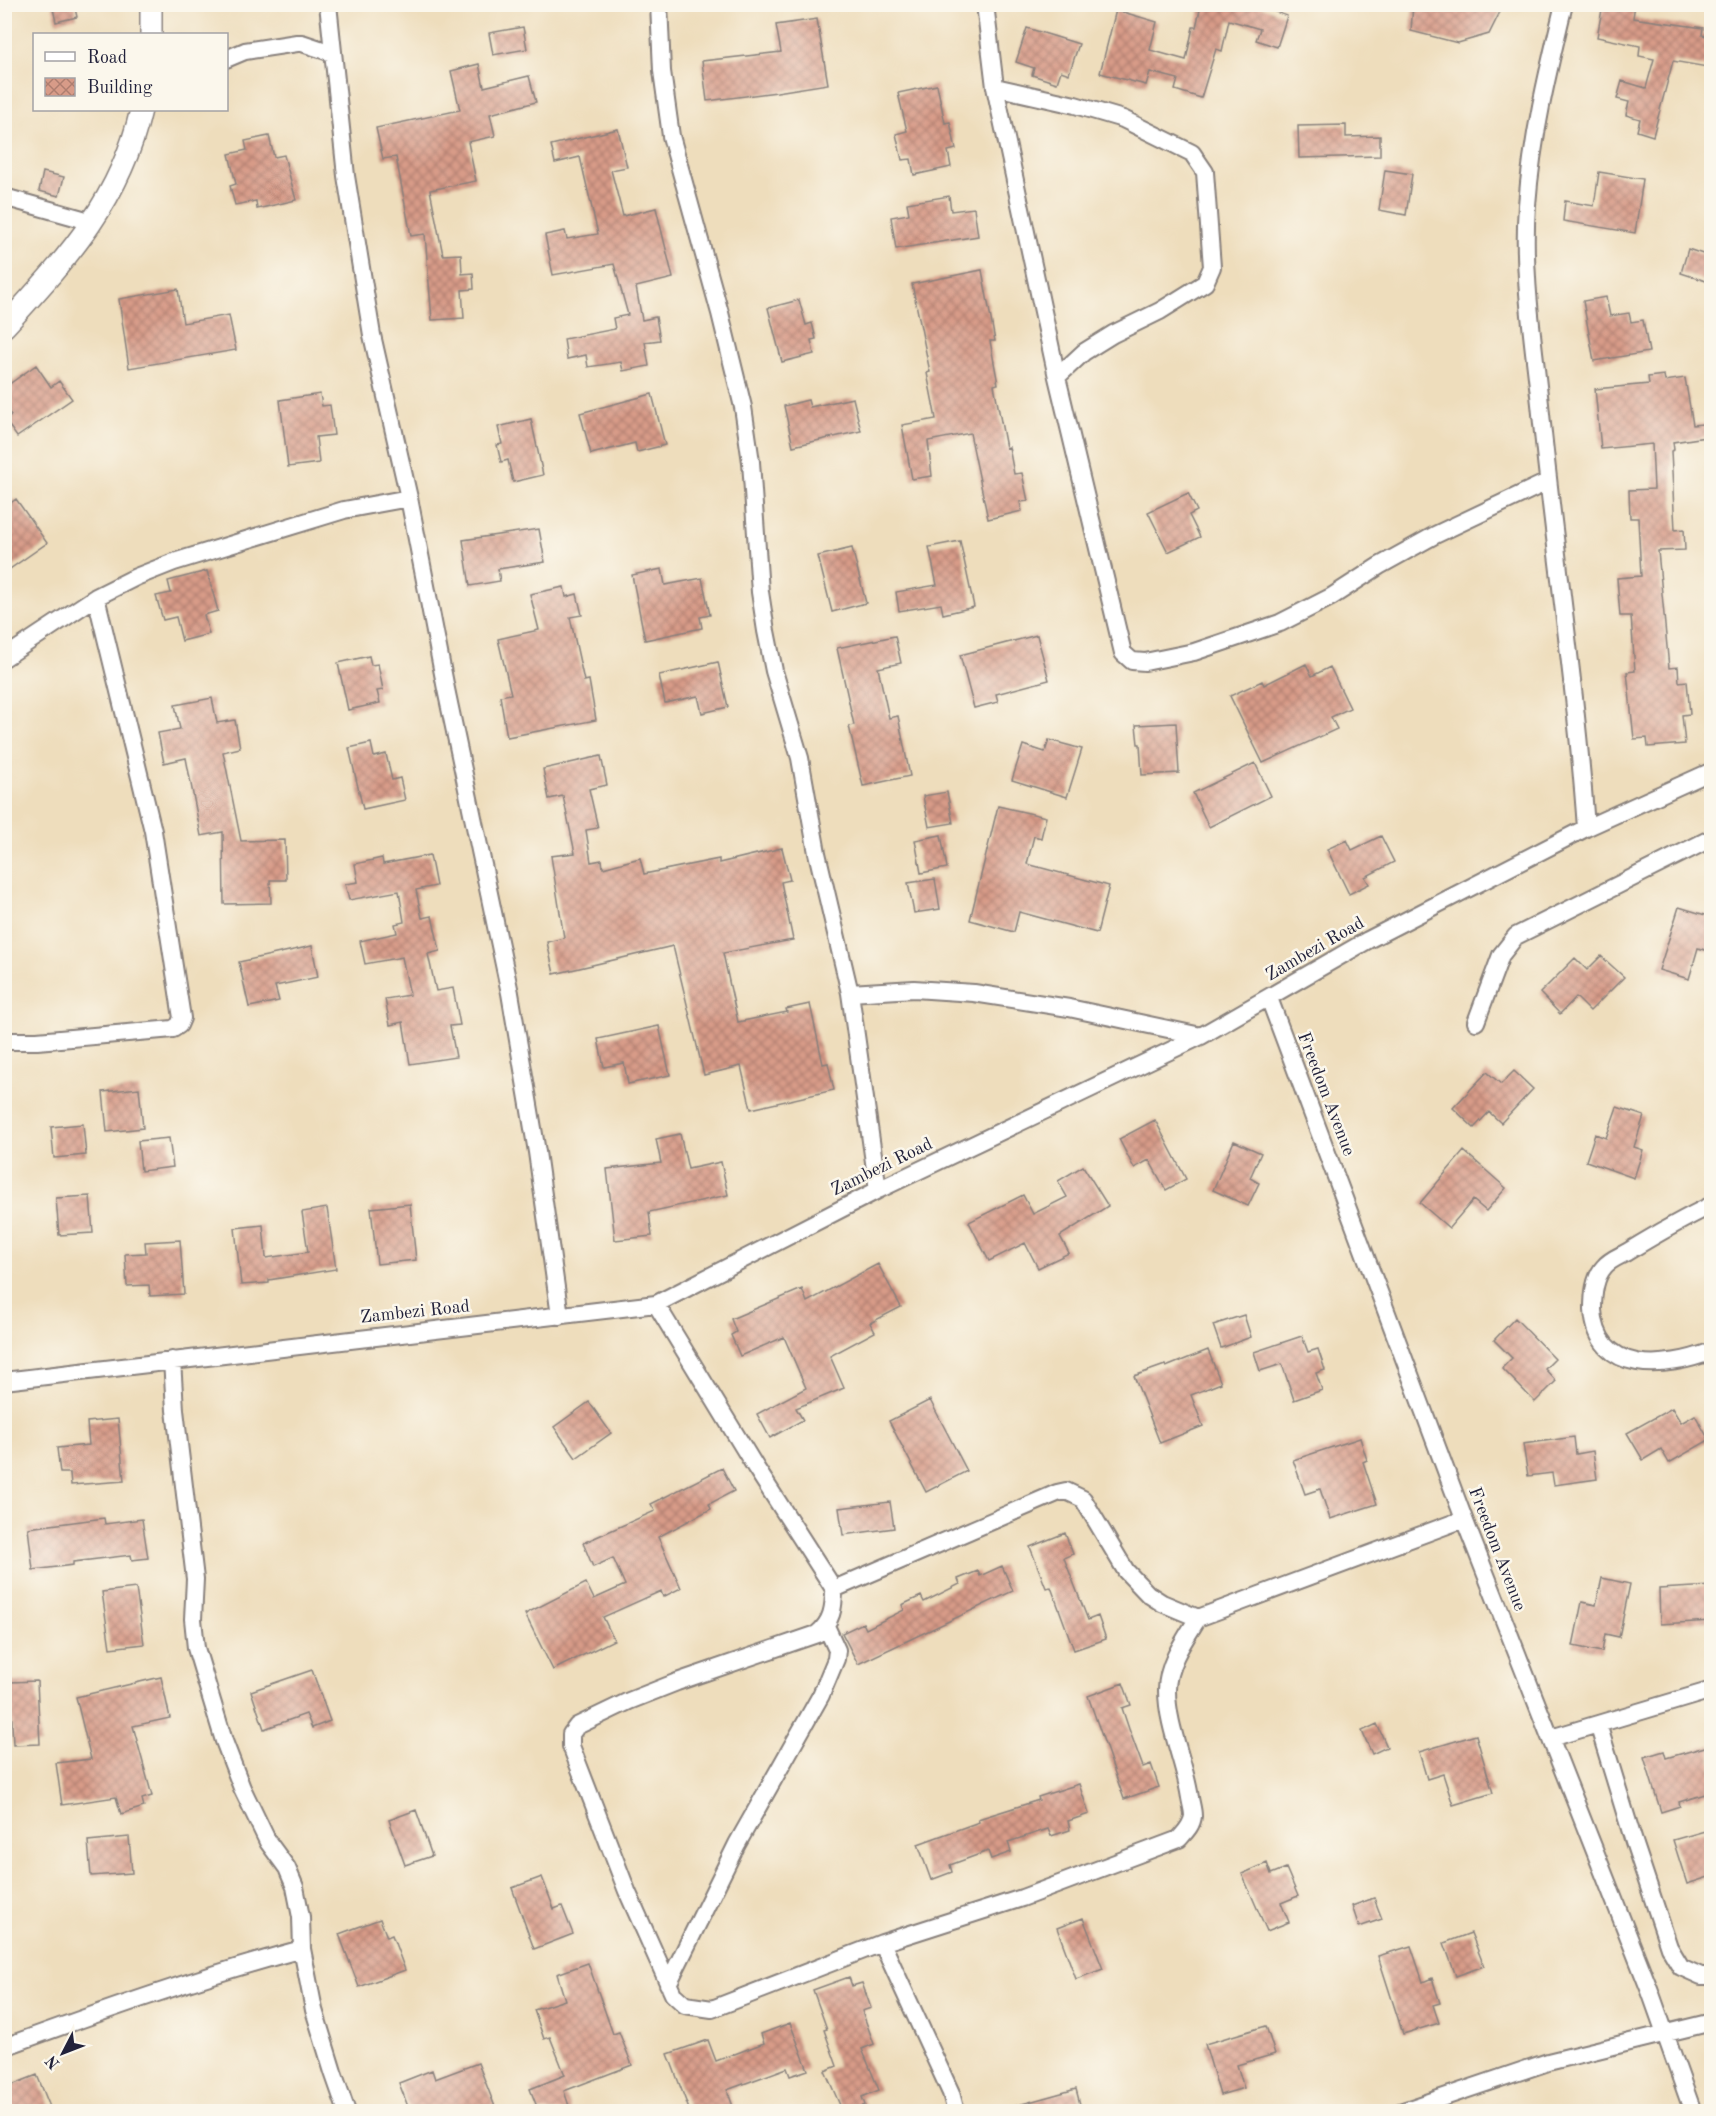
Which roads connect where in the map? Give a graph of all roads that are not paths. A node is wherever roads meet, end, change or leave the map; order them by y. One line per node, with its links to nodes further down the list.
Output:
1 (151, 4): 6 (street)
2 (328, 4): 7 (street)
3 (659, 4): 22 (street)
4 (985, 4): 9 (street)
5 (1564, 4): 15 (street)
6 (151, 33)
7 (332, 53): 8 (street); 16 (street)
8 (228, 58)
9 (995, 87): 14 (street); 14 (street)
10 (141, 111): 12 (street)
11 (4, 197): 12 (street)
12 (93, 222): 13 (street)
13 (4, 327)
14 (1056, 377): 15 (street)
15 (1547, 482): 20 (street)
16 (409, 498): 17 (street); 30 (street)
17 (96, 597): 18 (street); 26 (street)
18 (4, 658)
19 (1712, 771): 20 (street, Zambezi Road)
20 (1586, 828): 23 (street, Zambezi Road)
21 (1712, 838): 24 (street)
22 (850, 993): 25 (street); 27 (street)
23 (1269, 998): 25 (street, Zambezi Road); 34 (street, Freedom Avenue)
24 (1476, 1022)
25 (1201, 1036): 27 (street, Zambezi Road)
26 (4, 1041)
27 (878, 1190): 29 (street, Zambezi Road)
28 (1712, 1205): 31 (street)
29 (656, 1304): 30 (street, Zambezi Road); 35 (street)
30 (560, 1316): 32 (street, Zambezi Road)
31 (1712, 1351)
32 (172, 1360): 33 (street, Zambezi Road); 42 (street)
33 (4, 1381)
34 (1464, 1519): 36 (street); 40 (street, Freedom Avenue)
35 (834, 1589): 36 (street); 37 (street)
36 (1198, 1618): 41 (street)
37 (826, 1626): 44 (street); 44 (street)
38 (1712, 1690): 39 (street)
39 (1598, 1724): 40 (street); 43 (street)
40 (1551, 1738): 46 (street, Freedom Avenue)
41 (882, 1943): 44 (street); 49 (street)
42 (302, 1949): 47 (street); 48 (street)
43 (1712, 1976)
44 (668, 1983)
45 (1712, 2022): 46 (street)
46 (1666, 2034): 50 (street); 51 (street, Freedom Avenue)
47 (4, 2047)
48 (347, 2112)
49 (956, 2112)
50 (1400, 2112)
51 (1693, 2112)

